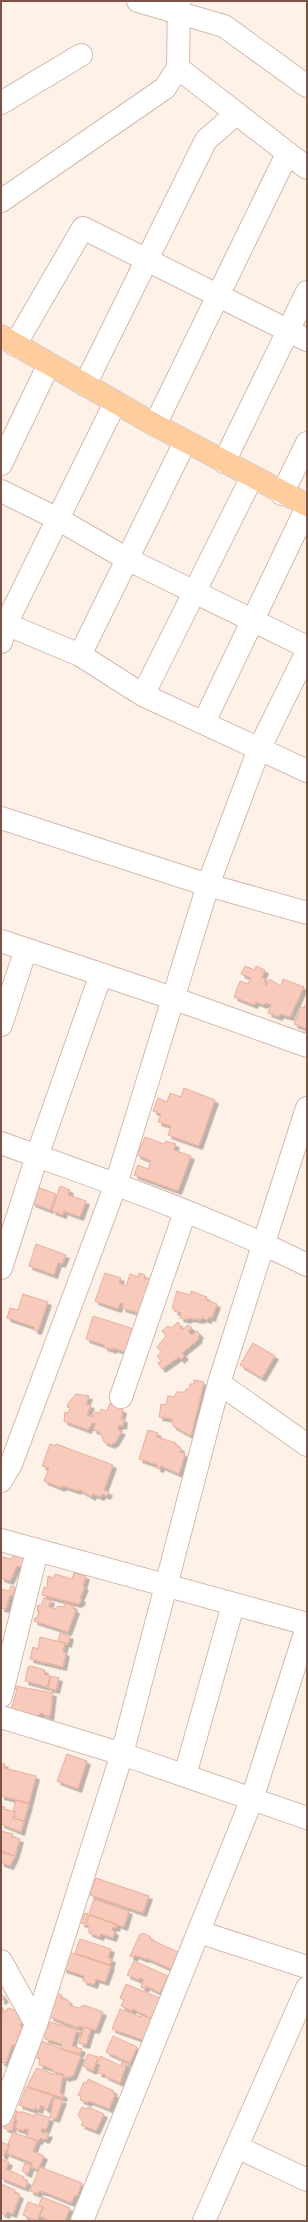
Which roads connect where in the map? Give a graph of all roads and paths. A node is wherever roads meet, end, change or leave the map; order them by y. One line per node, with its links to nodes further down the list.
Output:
1 (138, 1): 2 (street)
2 (179, 7): 4 (street); 5 (street)
3 (81, 56): 6 (street)
4 (178, 68): 7 (street); 10 (street)
5 (307, 86)
6 (1, 103)
7 (236, 114): 8 (street); 11 (street)
8 (287, 154): 9 (street); 13 (street)
9 (307, 168)
10 (1, 201)
11 (147, 260): 13 (street); 15 (street); 17 (street)
12 (307, 292): 14 (street)
13 (218, 296): 14 (street); 19 (street)
14 (297, 336): 22 (street)
15 (8, 340): 16 (main road)
16 (49, 364): 17 (main road); 23 (street)
17 (85, 385): 18 (main road)
18 (116, 403): 19 (main road); 28 (street)
19 (155, 425): 20 (main road)
20 (185, 442): 22 (main road); 29 (street)
21 (307, 442): 26 (street)
22 (224, 462): 24 (main road)
23 (1, 464)
24 (252, 477): 26 (main road); 30 (street)
25 (1, 491): 28 (street)
26 (282, 494): 27 (main road)
27 (307, 506): 31 (street)
28 (58, 519): 29 (street); 32 (street)
29 (127, 559): 30 (street); 35 (street)
30 (195, 591): 31 (street); 36 (street)
31 (253, 620): 33 (street); 37 (street)
32 (3, 629): 35 (street)
33 (307, 647)
34 (307, 652): 38 (street)
35 (80, 654): 36 (street)
36 (143, 695): 37 (street)
37 (204, 722): 38 (street)
38 (259, 749): 39 (street); 41 (street)
39 (307, 771)
40 (1, 818): 41 (street)
41 (208, 885): 42 (street); 46 (street)
42 (307, 913)
43 (1, 940): 44 (street)
44 (26, 949): 45 (street); 47 (street)
45 (101, 974): 46 (street); 51 (street)
46 (174, 999): 48 (street); 52 (street)
47 (1, 1025)
48 (307, 1046)
49 (305, 1119): 54 (street)
50 (1, 1143): 51 (street)
51 (37, 1156): 52 (street); 56 (street)
52 (116, 1184): 53 (street); 60 (street)
53 (185, 1212): 54 (street); 58 (street)
54 (264, 1244): 55 (street); 57 (street)
55 (307, 1265)
56 (1, 1268)
57 (219, 1383): 59 (street); 63 (street)
58 (121, 1398)
59 (307, 1445)
60 (1, 1481)
61 (1, 1540): 62 (street)
62 (37, 1551): 63 (street); 67 (street)
63 (166, 1587): 64 (street); 69 (street)
64 (233, 1604): 65 (street); 70 (street)
65 (307, 1624)
66 (307, 1627): 71 (street)
67 (1, 1696)
68 (1, 1717): 69 (street)
69 (122, 1754): 70 (street); 77 (street)
70 (185, 1775): 71 (street)
71 (252, 1798): 72 (street); 73 (street)
72 (307, 1818)
73 (199, 1932): 75 (street); 81 (street)
74 (1, 1960): 77 (street)
75 (307, 1967)
76 (307, 1988): 79 (street)
77 (36, 2024): 78 (street)
78 (2, 2111)
79 (237, 2147): 80 (street); 82 (street)
80 (307, 2180)
81 (82, 2221)
82 (204, 2221)

